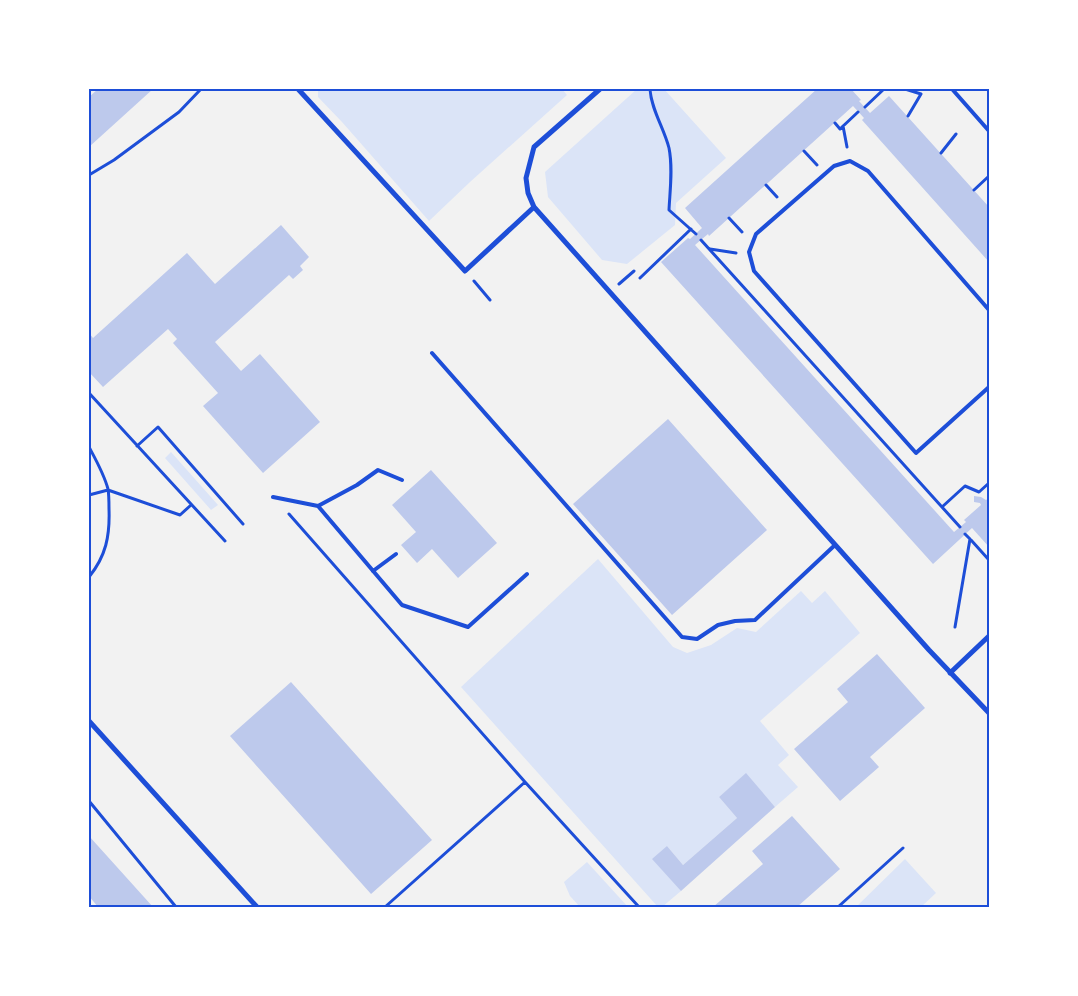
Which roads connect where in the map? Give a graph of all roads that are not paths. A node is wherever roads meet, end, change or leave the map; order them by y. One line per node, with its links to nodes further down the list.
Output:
1 (298, 89): 5 (street)
2 (600, 89): 5 (street)
3 (952, 89): 4 (lane)
4 (989, 131)
5 (534, 207): 12 (street)
6 (989, 310): 8 (lane)
7 (432, 353): 12 (lane)
8 (989, 387)
9 (402, 480): 11 (lane)
10 (273, 497): 11 (lane)
11 (318, 506): 14 (lane)
12 (835, 545): 17 (street)
13 (396, 554): 14 (lane)
14 (373, 570): 15 (lane)
15 (527, 574)
16 (989, 636): 17 (street)
17 (950, 673): 18 (street)
18 (989, 713)
19 (89, 720): 20 (street)
20 (257, 907)

